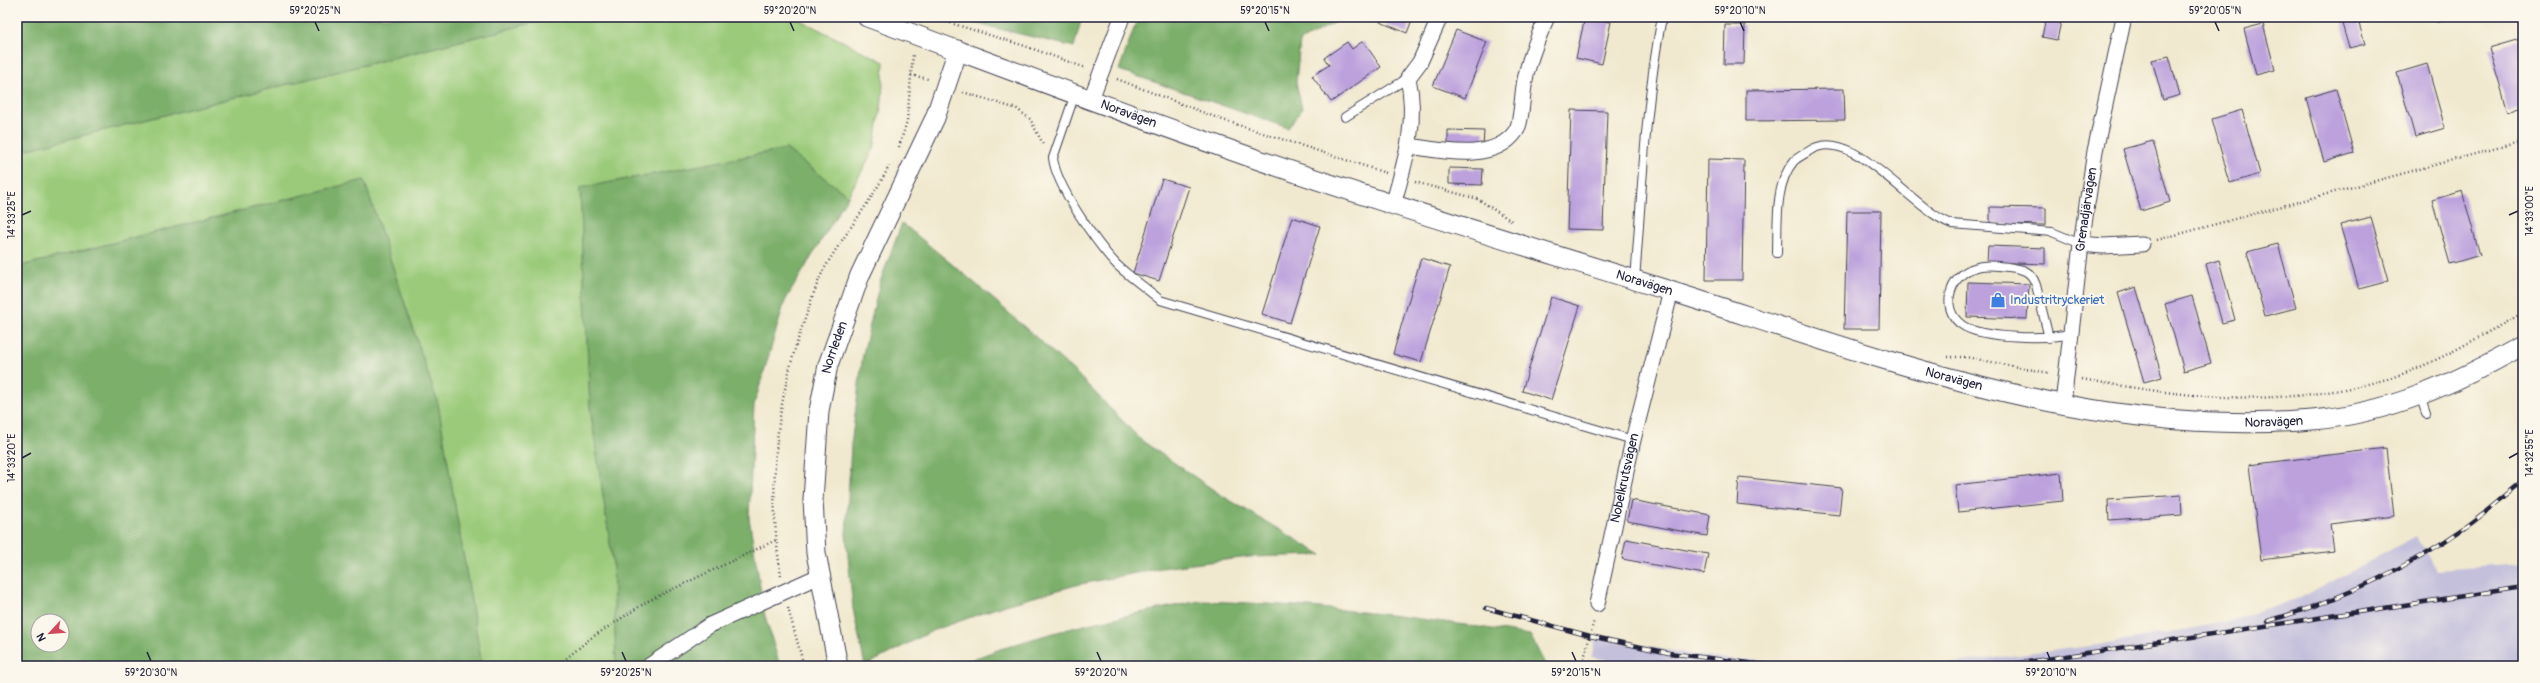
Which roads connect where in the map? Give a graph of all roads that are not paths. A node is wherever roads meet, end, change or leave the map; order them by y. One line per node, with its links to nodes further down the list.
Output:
1 (867, 17): 7 (street, Noravägen)
2 (1122, 17): 9 (street)
3 (1440, 17): 8 (street)
4 (1547, 17): 11 (street)
5 (1662, 17): 16 (lane)
6 (2124, 17): 13 (street, Grenadjärvägen)
7 (958, 50): 9 (street, Noravägen); 25 (street, Norrleden)
8 (1408, 78): 10 (lane); 11 (street)
9 (1083, 96): 12 (street, Noravägen); 24 (lane)
10 (1344, 117)
11 (1410, 146): 12 (street)
12 (1393, 205): 16 (street, Noravägen)
13 (2081, 244): 14 (street); 15 (lane); 18 (street, Grenadjärvägen)
14 (2142, 244)
15 (1777, 253)
16 (1635, 280): 17 (street, Noravägen)
17 (1671, 292): 22 (street, Noravägen); 24 (street, Nobelkrutsvägen)
18 (2070, 334): 19 (lane); 22 (street, Grenadjärvägen)
19 (2049, 338): 19 (lane)
20 (2523, 345): 21 (street, Noravägen)
21 (2420, 395): 22 (street, Noravägen); 23 (lane)
22 (2063, 404)
23 (2426, 413)
24 (1633, 440): 26 (street, Nobelkrutsvägen)
25 (819, 576): 27 (street); 28 (street, Norrleden)
26 (1598, 604)
27 (649, 666)
28 (838, 666)

